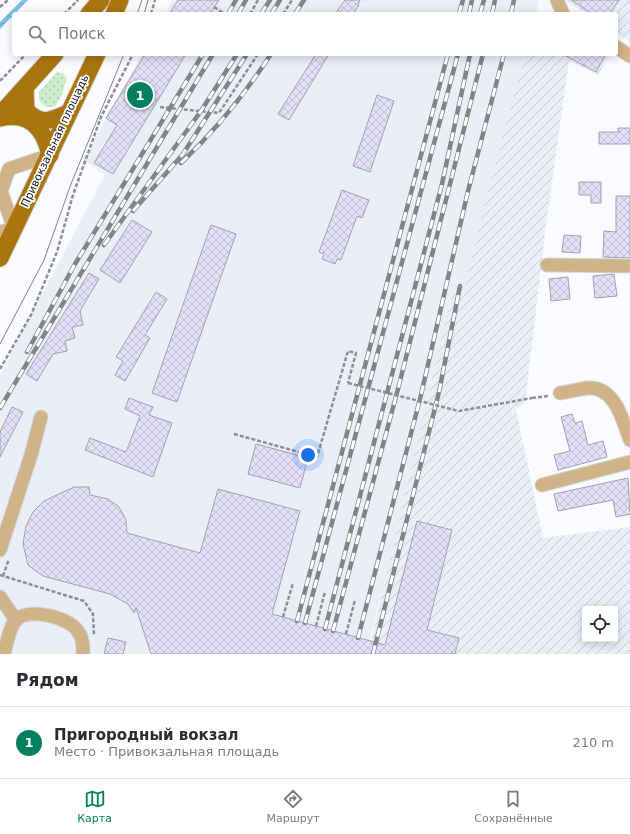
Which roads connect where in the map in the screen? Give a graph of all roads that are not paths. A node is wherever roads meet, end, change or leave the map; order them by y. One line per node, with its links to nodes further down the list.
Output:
1 (101, 0): 4 (main road)
2 (120, 0): 5 (main road)
3 (557, 0): 6 (street)
4 (91, 12)
5 (115, 12)
6 (562, 12)
7 (618, 48): 10 (street)
8 (53, 56): 11 (main road)
9 (96, 56): 12 (main road, Привокзальная площадь)
10 (630, 56)
11 (25, 88): 12 (main road); 13 (main road)
12 (68, 113): 15 (main road, Привокзальная площадь)
13 (0, 115)
14 (0, 118): 15 (main road)
15 (50, 155): 16 (main road, Привокзальная площадь); 16 (street)
16 (7, 230): 17 (main road, Привокзальная площадь)
17 (0, 258)
18 (548, 265): 19 (street)
19 (630, 266)
20 (560, 394): 22 (street)
21 (41, 417): 25 (street)
22 (630, 440)
23 (630, 462): 24 (street)
24 (542, 485)
25 (0, 550)
26 (0, 597): 27 (street)
27 (16, 620): 28 (street); 29 (street)
28 (4, 654)
29 (83, 654)

